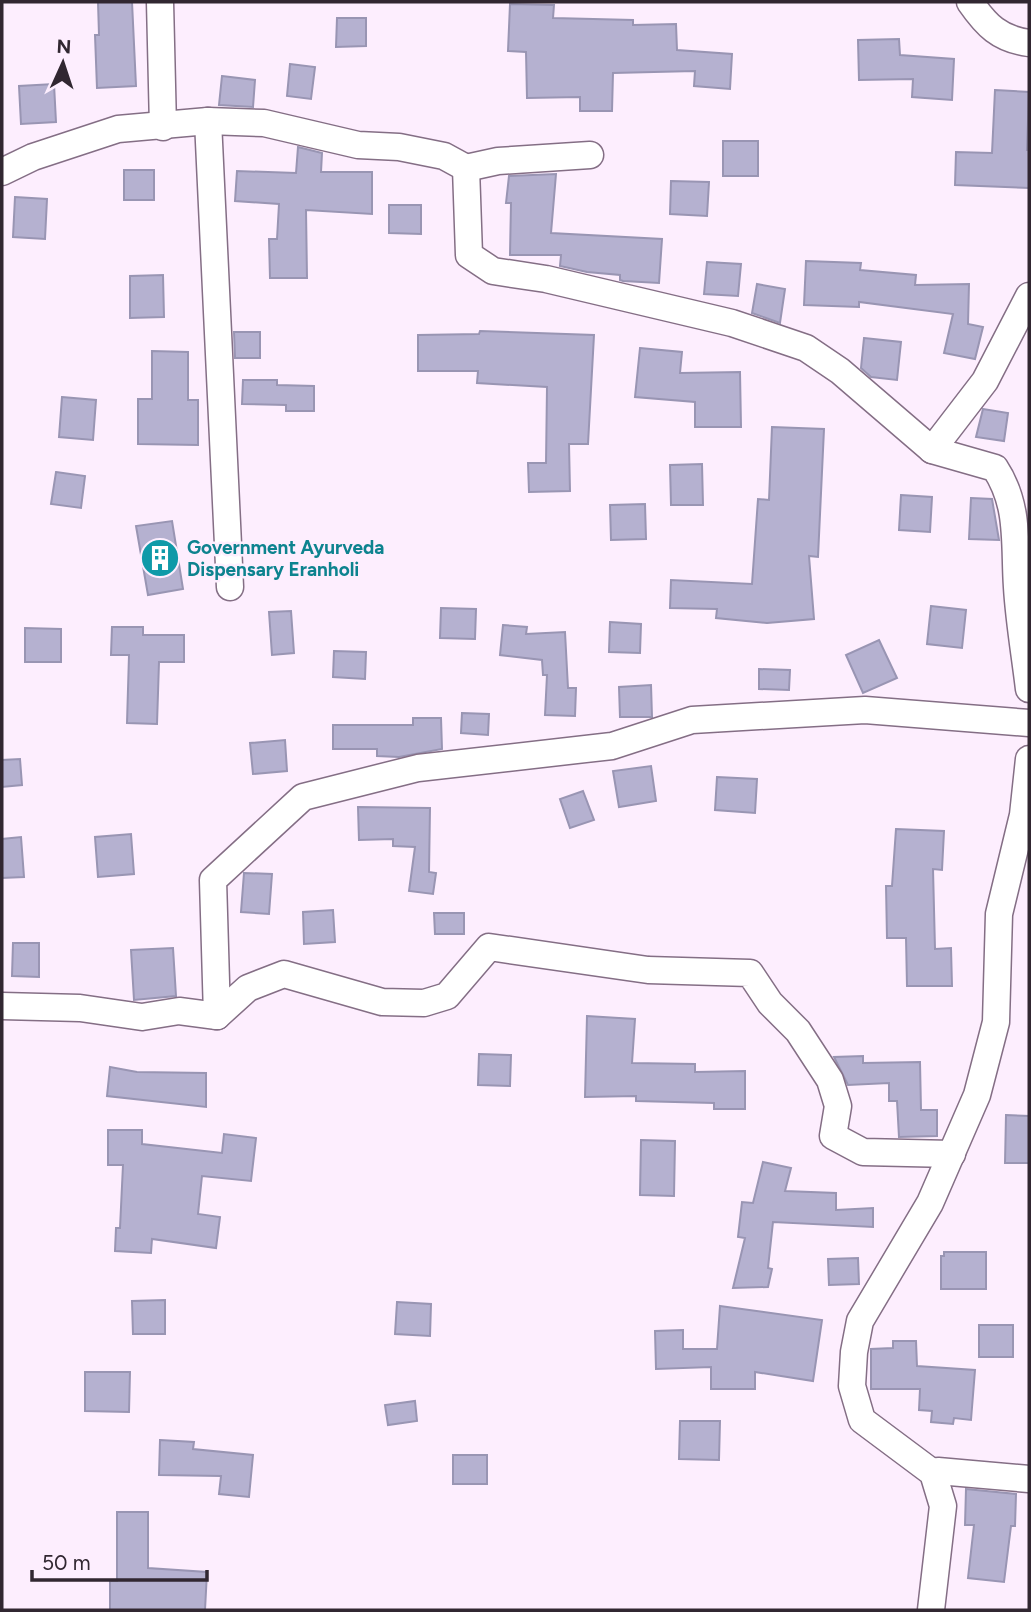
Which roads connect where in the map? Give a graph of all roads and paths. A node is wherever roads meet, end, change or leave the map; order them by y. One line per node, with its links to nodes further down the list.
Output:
1 (160, 2): 5 (street)
2 (970, 2): 3 (street)
3 (1029, 43)
4 (208, 121): 5 (street); 7 (street); 12 (street)
5 (163, 127): 8 (street)
6 (590, 155): 7 (street)
7 (466, 167): 10 (street)
8 (2, 172)
9 (1029, 296): 10 (street)
10 (932, 450): 11 (street)
11 (1018, 492): 13 (street)
12 (230, 587)
13 (1029, 689)
14 (1029, 723): 17 (street)
15 (1029, 759): 18 (street)
16 (2, 1006): 17 (street)
17 (217, 1016): 18 (street)
18 (952, 1154): 19 (street)
19 (933, 1473): 20 (street); 21 (street)
20 (1029, 1479)
21 (930, 1610)

